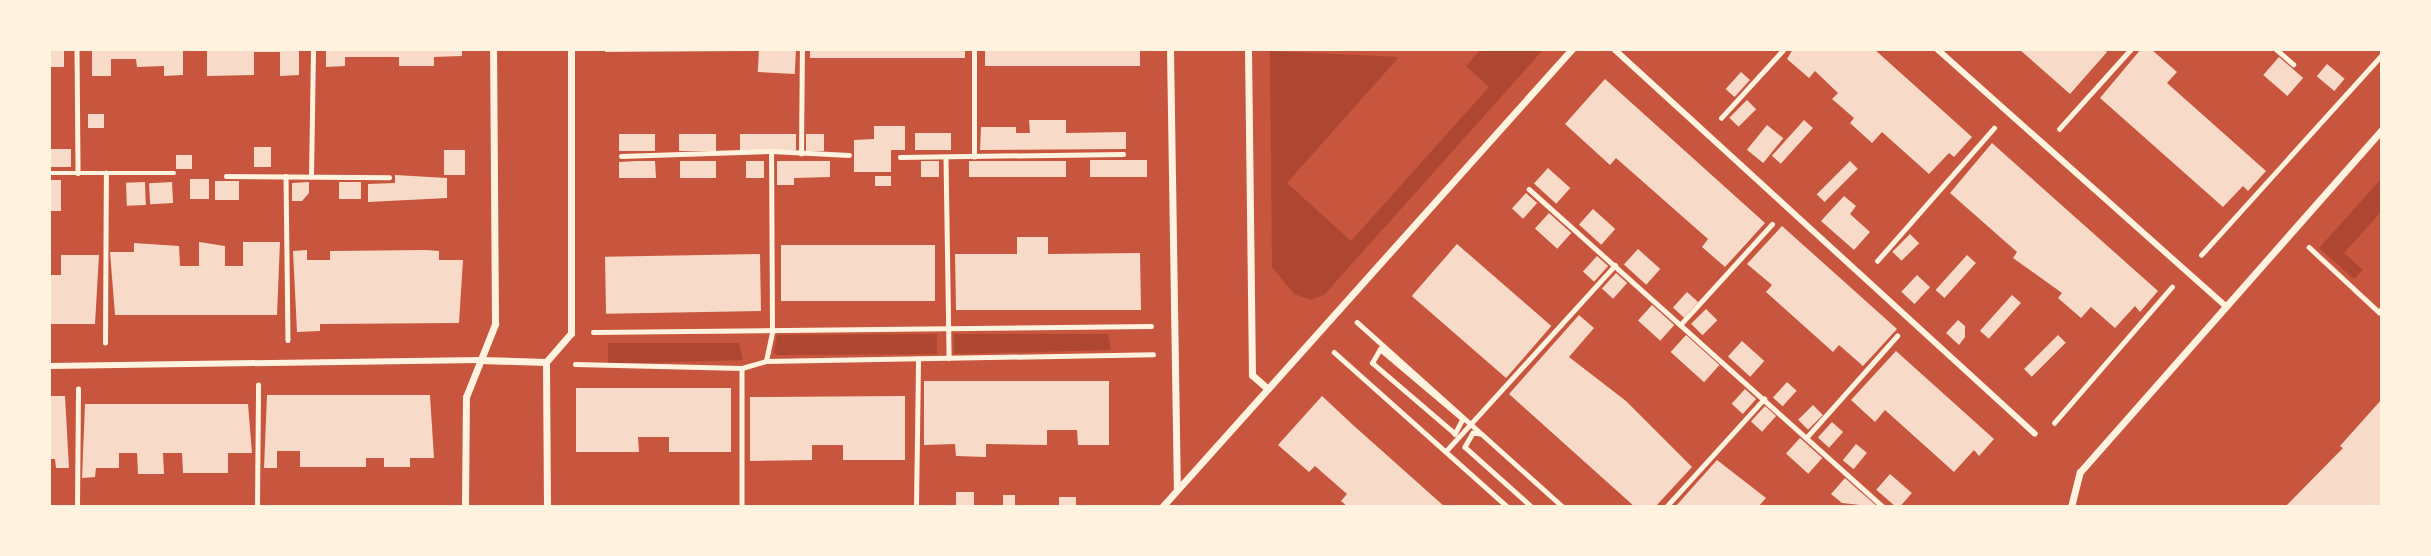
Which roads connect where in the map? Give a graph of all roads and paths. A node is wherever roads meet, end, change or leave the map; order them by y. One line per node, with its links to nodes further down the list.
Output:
1 (77, 49): 30 (path)
2 (313, 49): 35 (path)
3 (493, 49): 56 (street)
4 (571, 49): 51 (street)
5 (802, 49): 22 (path)
6 (974, 49): 27 (path)
7 (1170, 49): 48 (street)
8 (1248, 49): 65 (street)
9 (1572, 49): 43 (street)
10 (1614, 49): 19 (street)
11 (1784, 49): 19 (path)
12 (1937, 49): 17 (street)
13 (2131, 49): 20 (path)
14 (2276, 49): 16 (path)
15 (2382, 55): 41 (path)
16 (2293, 64)
17 (2008, 112): 20 (street); 42 (path)
18 (2382, 131): 39 (street)
19 (1706, 134): 38 (street)
20 (2044, 144): 41 (street)
21 (771, 151): 22 (path); 25 (path); 50 (path)
22 (801, 154): 24 (path)
23 (1123, 154): 27 (path)
24 (849, 155)
25 (621, 156)
26 (900, 157): 28 (path)
27 (974, 157): 28 (path)
28 (946, 158): 49 (path)
29 (49, 173): 30 (path)
30 (78, 173): 31 (path)
31 (106, 173): 32 (path); 62 (path)
32 (174, 173)
33 (226, 176): 34 (path)
34 (286, 176): 35 (path); 58 (path)
35 (311, 177): 36 (path)
36 (389, 177)
37 (1530, 189): 40 (path)
38 (1787, 207): 42 (street); 47 (path)
39 (2293, 233): 44 (street); 45 (path)
40 (1615, 265): 47 (path); 68 (path)
41 (2187, 271): 44 (street); 69 (path)
42 (1863, 277): 46 (street)
43 (1340, 307): 52 (street); 68 (path)
44 (2227, 307): 85 (street)
45 (2382, 308)
46 (1911, 320): 69 (street); 70 (path)
47 (1681, 324): 66 (path)
48 (1172, 326): 49 (path); 53 (street)
49 (949, 329): 50 (path); 54 (path)
50 (772, 332): 51 (path); 57 (path)
51 (571, 333): 59 (street)
52 (1315, 335): 65 (street); 71 (path)
53 (1173, 354): 54 (path); 72 (street)
54 (949, 358): 55 (path)
55 (919, 359): 57 (path); 78 (path)
56 (480, 360): 58 (street); 59 (street); 75 (street)
57 (766, 361): 64 (path)
58 (288, 362): 60 (street)
59 (546, 362): 64 (path); 76 (street)
60 (258, 363): 62 (street); 74 (path)
61 (78, 365): 62 (street); 63 (street); 73 (path)
62 (105, 365)
63 (49, 366)
64 (742, 368): 77 (path)
65 (1268, 389): 72 (street)
66 (1764, 399): 70 (path); 83 (path)
67 (1463, 419): 67 (path)
68 (1470, 424): 71 (path); 82 (path)
69 (2035, 434)
70 (1806, 438): 84 (path)
71 (1446, 452): 80 (path)
72 (1177, 490): 79 (street)
73 (76, 507)
74 (257, 507)
75 (466, 507)
76 (547, 507)
77 (742, 507)
78 (916, 507)
79 (1162, 507)
80 (1508, 507)
81 (1532, 507): 82 (path)
82 (1562, 507)
83 (1667, 507)
84 (1884, 507)
85 (2071, 507)

